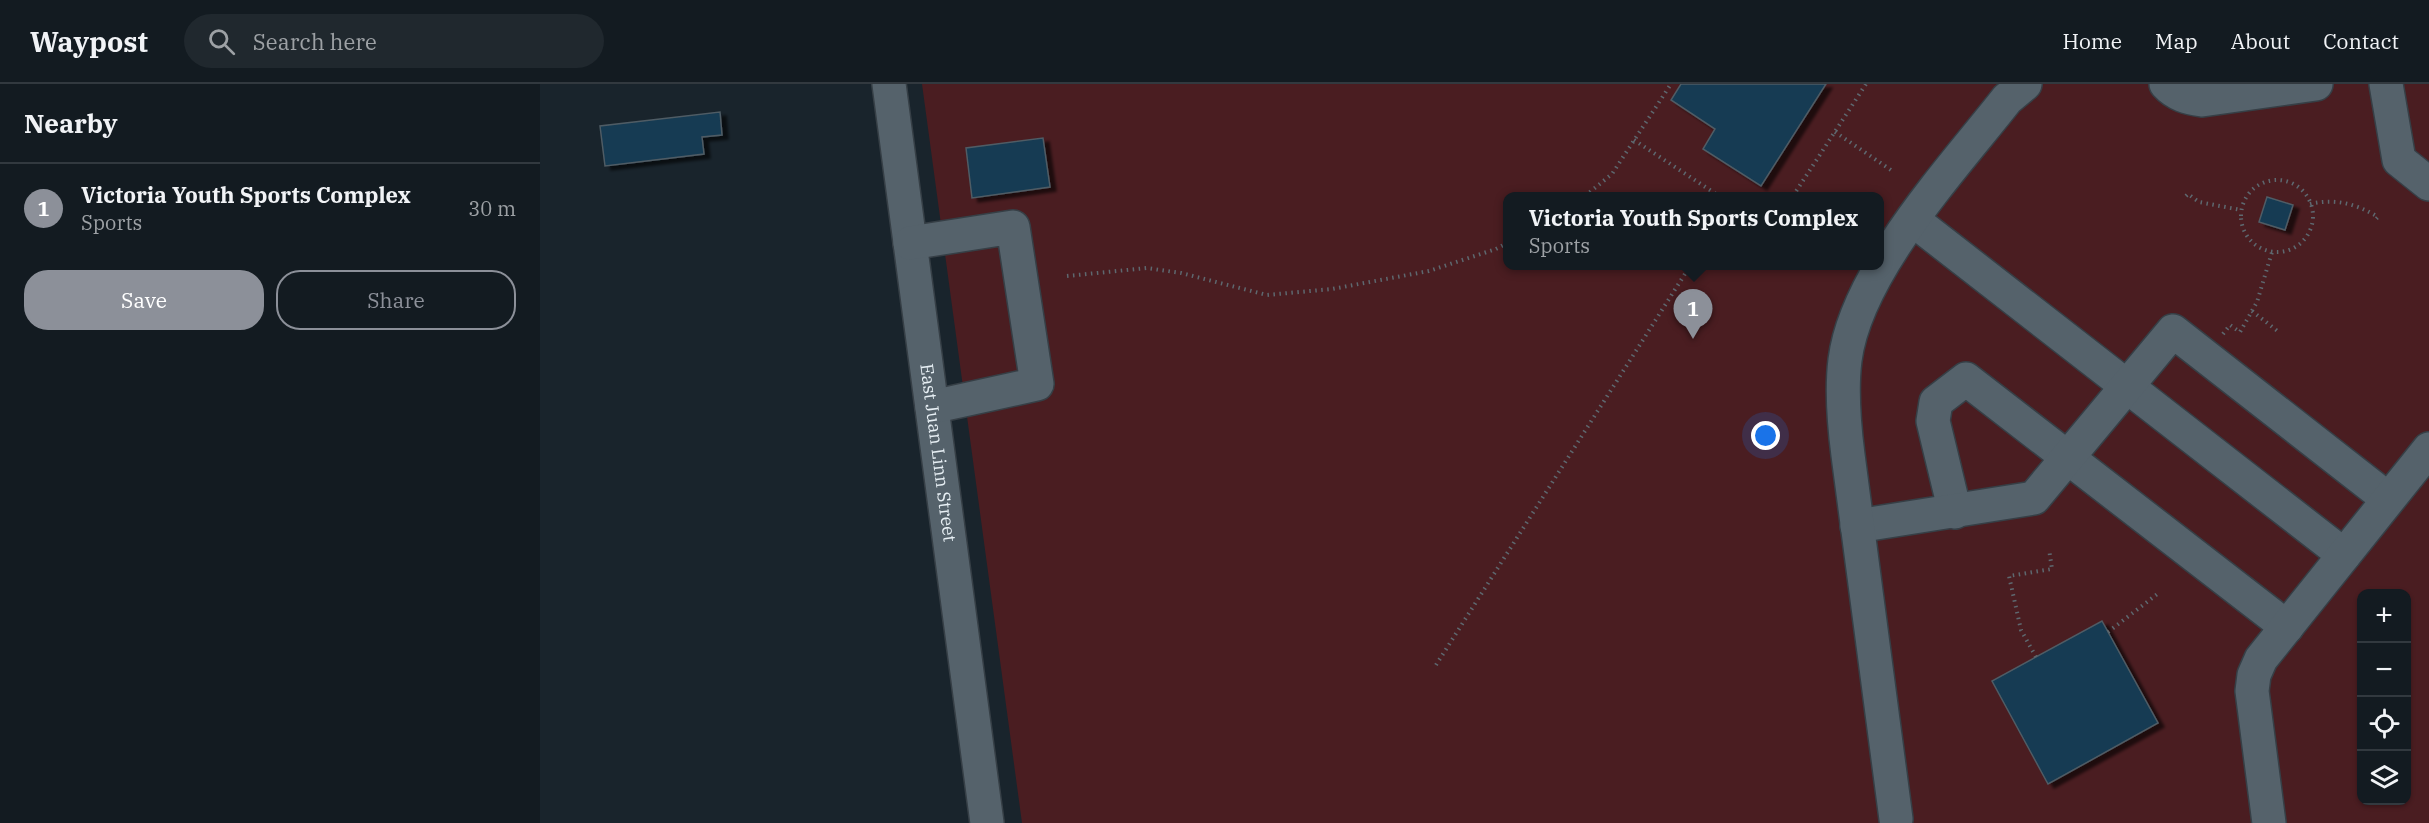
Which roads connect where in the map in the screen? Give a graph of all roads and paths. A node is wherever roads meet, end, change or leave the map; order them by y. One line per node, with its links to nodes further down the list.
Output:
1 (889, 84): 20 (street, East Juan Linn Street)
2 (1671, 84): 9 (path)
3 (1866, 84): 8 (path)
4 (2025, 84): 19 (street)
5 (2166, 84): 6 (street)
6 (2316, 84)
7 (2386, 84): 11 (street)
8 (1834, 132): 10 (path); 14 (path)
9 (1635, 140): 12 (path); 13 (path)
10 (1891, 170)
11 (2429, 184)
12 (1590, 192)
13 (1713, 192)
14 (1796, 192)
15 (2186, 196): 17 (path)
16 (2310, 204): 17 (path); 18 (path); 22 (path)
17 (2241, 210): 22 (path)
18 (2376, 219)
19 (1913, 220): 23 (street); 30 (street)
20 (910, 243): 31 (street, East Juan Linn Street); 31 (street)
21 (1503, 245): 26 (path)
22 (2272, 252): 27 (path)
23 (1884, 263)
24 (1687, 270): 43 (path)
25 (1879, 270): 36 (street)
26 (1067, 276)
27 (2252, 311): 28 (path); 29 (path)
28 (2230, 325)
29 (2280, 333)
30 (2128, 387): 33 (street); 34 (street); 38 (street)
31 (932, 407): 45 (street, East Juan Linn Street)
32 (2429, 448): 34 (street)
33 (2069, 459): 35 (street); 35 (street); 40 (street)
34 (2388, 499): 38 (street)
35 (1955, 512): 36 (street)
36 (1857, 526): 44 (street)
37 (2049, 549): 42 (path)
38 (2344, 555): 40 (street)
39 (2160, 592): 41 (path)
40 (2287, 627): 46 (street)
41 (2108, 632)
42 (2036, 657)
43 (1436, 665)
44 (1897, 822)
45 (987, 823)
46 (2269, 823)

